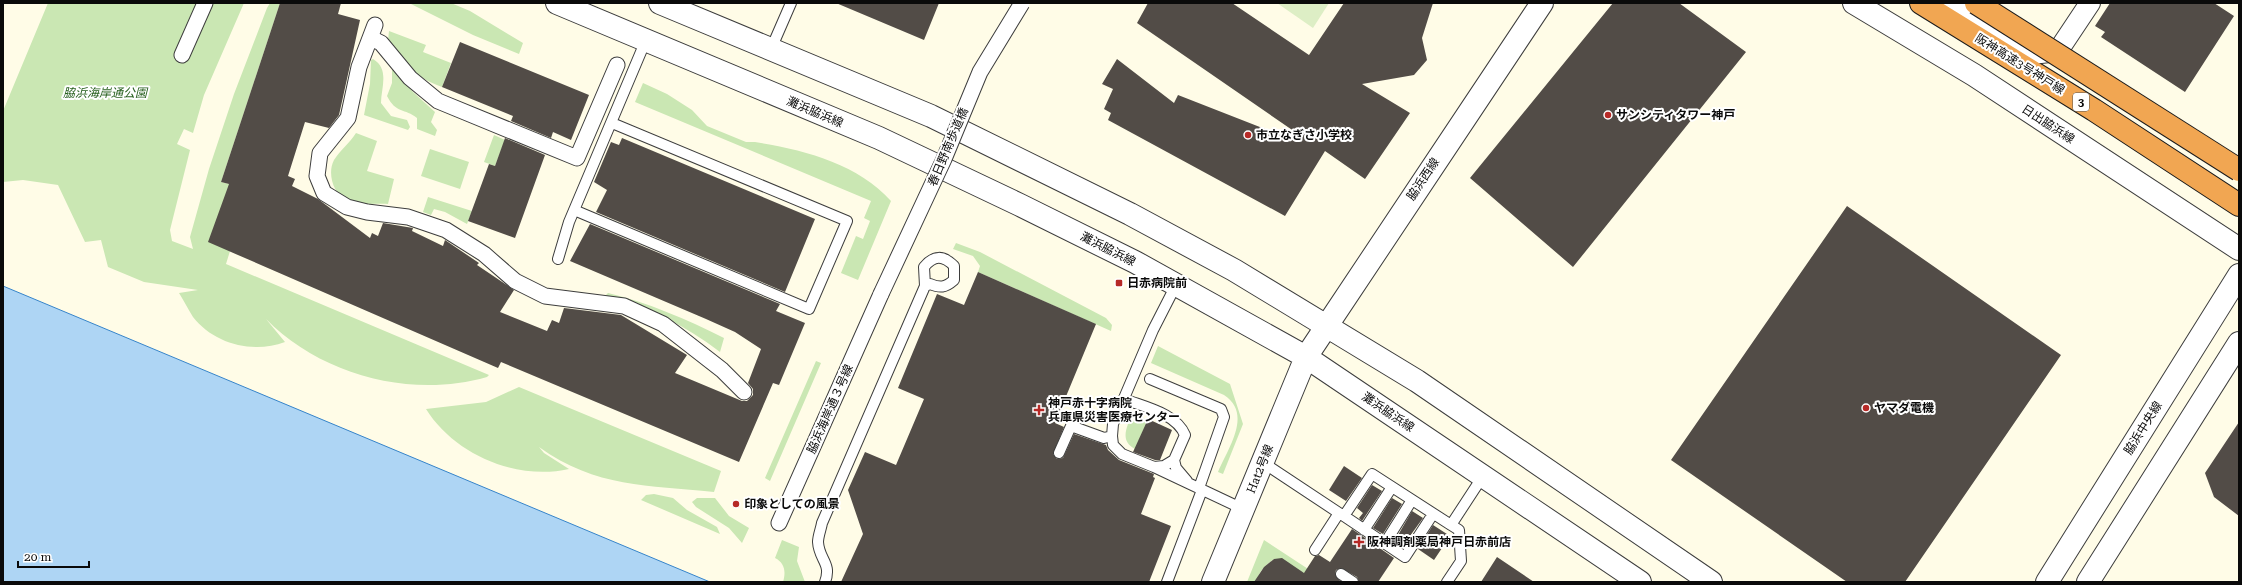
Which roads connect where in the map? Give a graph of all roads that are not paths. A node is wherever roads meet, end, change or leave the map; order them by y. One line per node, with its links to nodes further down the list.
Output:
1 (205, 3): 16 (street)
2 (557, 3): 13 (street, 灘浜脇浜線)
3 (660, 3): 14 (street)
4 (791, 3): 14 (lane)
5 (1022, 3): 28 (street, 春日野南歩道橋, bridge)
6 (1542, 3): 29 (street, 脇浜西線)
7 (1854, 3): 23 (street, 日出脇浜線)
8 (1921, 3): 21 (highway, 阪神高速3号神戸線 / 3)
9 (1949, 3): 15 (street)
10 (1976, 3): 20 (highway, 3, bridge)
11 (1981, 3): 15 (street)
12 (2090, 3): 15 (street)
13 (646, 40): 18 (lane); 26 (street, 灘浜脇浜線)
14 (771, 49): 29 (street)
15 (2058, 51): 19 (street)
16 (182, 55)
17 (617, 65): 33 (street)
18 (612, 123): 22 (lane); 22 (lane)
19 (2239, 167)
20 (2239, 170)
21 (2239, 205)
22 (574, 210): 24 (lane)
23 (2239, 249)
24 (558, 259)
25 (2239, 274): 60 (street, 脇浜中央線)
26 (1176, 285): 31 (street, 灘浜脇浜線); 34 (lane)
27 (925, 286): 53 (lane)
28 (881, 294): 47 (street, 脇浜海岸通３号線)
29 (1326, 325): 31 (street, 脇浜西線); 59 (street)
30 (2239, 343): 61 (street)
31 (1306, 356): 38 (street, Hat2号線); 40 (street, 灘浜脇浜線)
32 (1150, 379): 41 (lane)
33 (744, 392)
34 (1124, 399): 35 (lane); 37 (lane)
35 (1112, 436): 36 (lane); 39 (lane)
36 (1060, 453)
37 (1174, 460): 39 (lane); 41 (lane)
38 (1262, 462): 44 (street, Hat2号線); 46 (lane)
39 (1154, 467): 41 (lane)
40 (1483, 476): 48 (lane); 58 (street, 灘浜脇浜線)
41 (1197, 487): 44 (lane); 54 (lane)
42 (1392, 487): 43 (lane); 46 (lane); 49 (lane)
43 (1412, 500): 45 (lane); 50 (lane)
44 (1243, 509): 55 (street, Hat2号線)
45 (1433, 514): 48 (lane); 50 (lane)
46 (1341, 515): 49 (lane); 51 (lane)
47 (779, 523)
48 (1451, 524): 57 (lane)
49 (1364, 530): 50 (lane)
50 (1385, 543)
51 (1315, 550)
52 (1341, 574): 56 (lane)
53 (825, 582)
54 (1167, 582)
55 (1213, 582)
56 (1353, 582)
57 (1447, 582)
58 (1640, 582)
59 (1712, 582)
60 (2047, 582)
61 (2088, 582)

